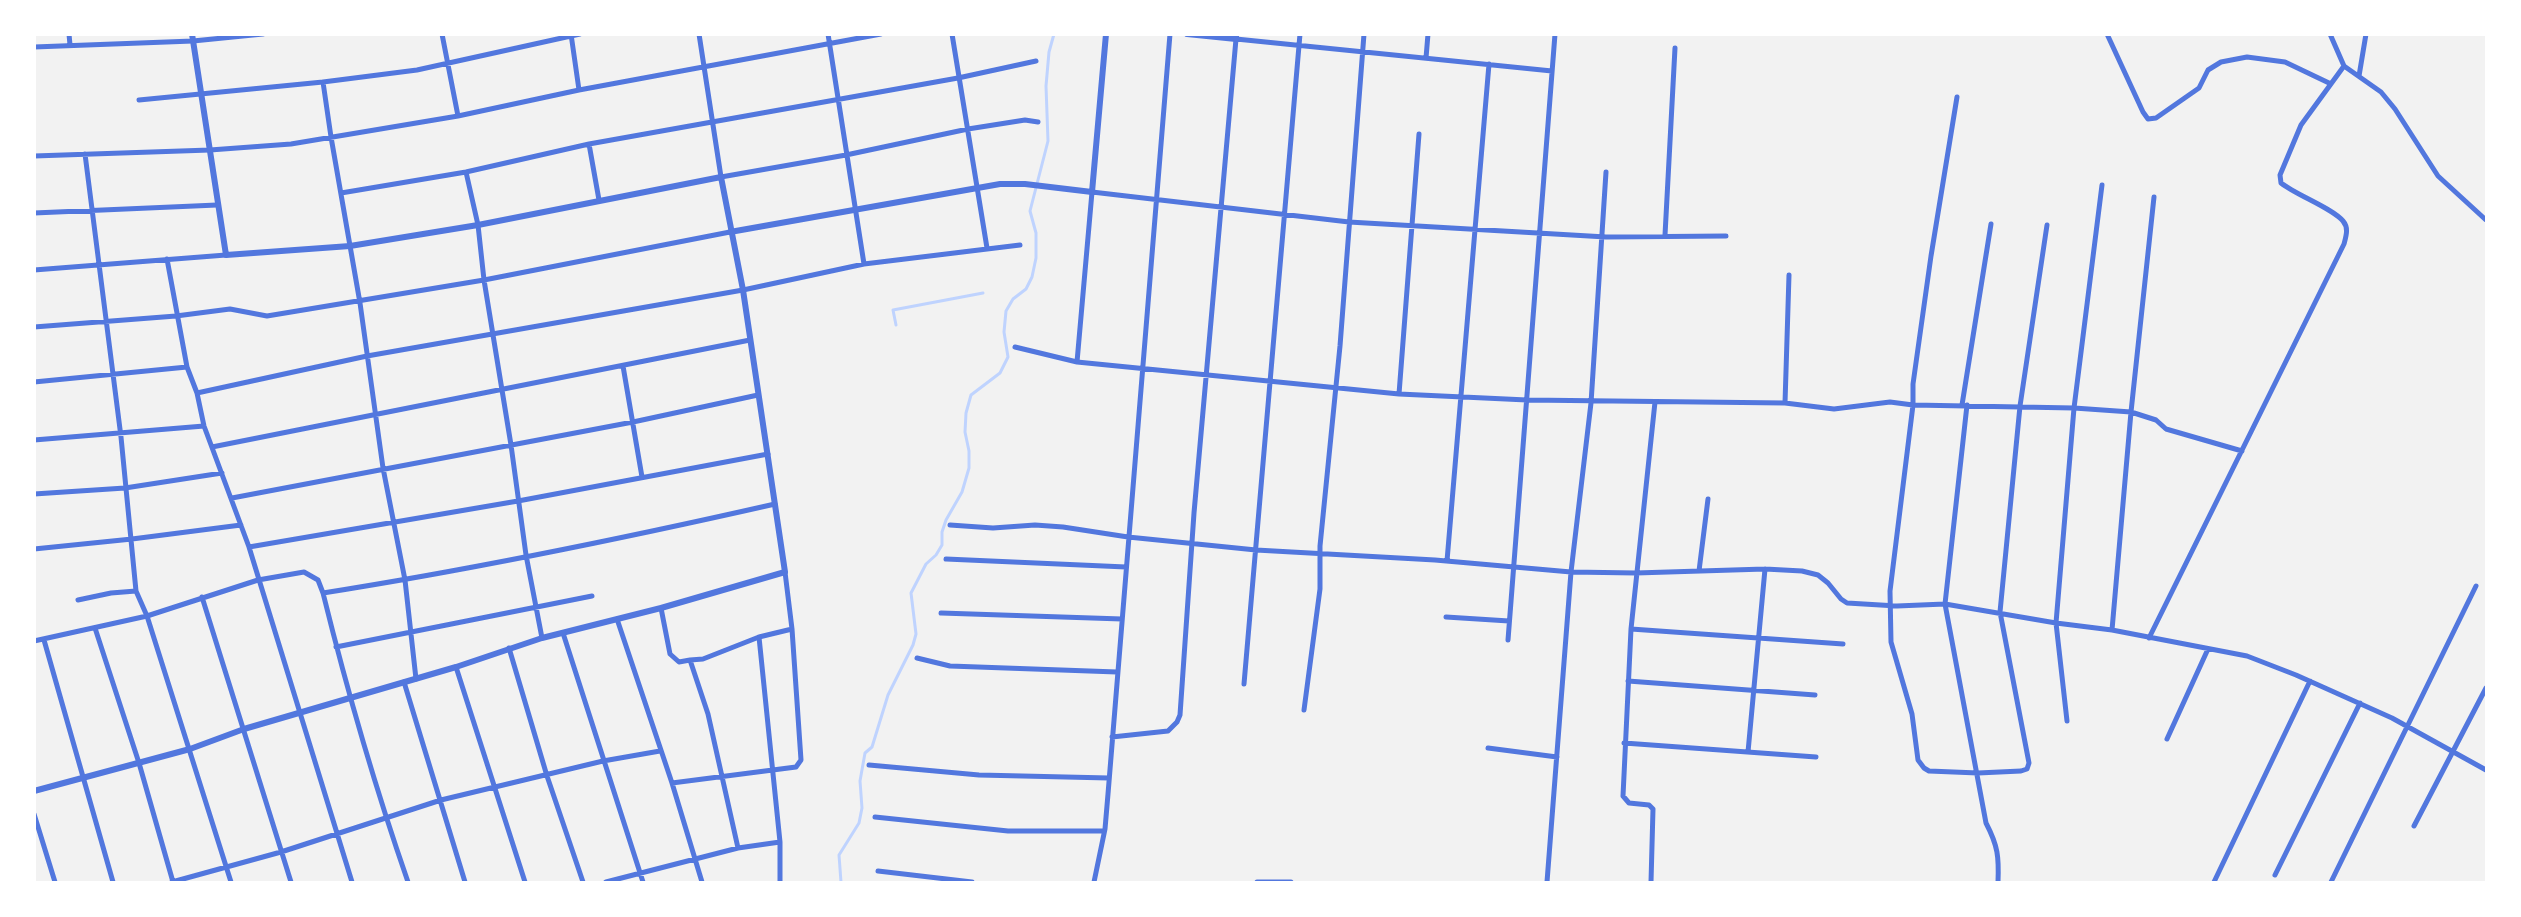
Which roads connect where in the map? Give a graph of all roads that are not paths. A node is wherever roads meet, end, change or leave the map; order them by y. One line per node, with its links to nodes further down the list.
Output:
1 (69, 34): 22 (street)
2 (263, 34): 21 (street)
3 (442, 34): 30 (street)
4 (580, 34): 19 (street)
5 (699, 34): 33 (street)
6 (828, 34): 23 (street)
7 (881, 34): 23 (street)
8 (952, 34): 36 (street)
9 (1106, 34): 60 (street)
10 (1170, 34): 64 (street)
11 (1187, 34): 20 (street)
12 (1300, 34): 24 (street)
13 (1364, 34): 27 (street)
14 (1428, 34): 28 (street)
15 (1555, 34): 34 (street)
16 (2107, 34): 38 (street)
17 (2330, 34): 32 (street)
18 (2366, 34): 35 (street)
19 (571, 35): 30 (street); 39 (street)
20 (1236, 37): 24 (street); 66 (street)
21 (193, 38): 22 (street); 40 (street)
22 (70, 45): 25 (street)
23 (830, 45): 33 (street); 42 (street)
24 (1299, 46): 27 (street); 70 (street)
25 (34, 47)
26 (1675, 48): 80 (street)
27 (1363, 52): 28 (street); 72 (street)
28 (1426, 58): 31 (street)
29 (1036, 61): 36 (street)
30 (448, 63): 37 (street); 44 (street)
31 (1490, 64): 34 (street); 77 (street)
32 (2344, 66): 35 (street); 38 (street)
33 (703, 67): 39 (street); 45 (street)
34 (1552, 70): 79 (street)
35 (2359, 76): 71 (street)
36 (958, 78): 42 (street); 47 (street)
37 (323, 82): 40 (street); 49 (street)
38 (2329, 83): 132 (street)
39 (579, 90): 44 (street)
40 (202, 95): 43 (street); 51 (street)
41 (1957, 97): 120 (street)
42 (837, 99): 45 (street); 53 (street)
43 (139, 100)
44 (458, 116): 49 (street)
45 (712, 121): 50 (street); 57 (street)
46 (1038, 122): 47 (street)
47 (968, 129): 53 (street); 59 (street)
48 (1419, 134): 76 (street)
49 (331, 137): 51 (street); 61 (street)
50 (589, 144): 55 (street); 63 (street)
51 (210, 150): 52 (street); 65 (street)
52 (85, 154): 54 (street); 67 (street)
53 (846, 155): 57 (street); 68 (street)
54 (34, 156)
55 (466, 172): 61 (street); 74 (street)
56 (1606, 172): 82 (street)
57 (721, 177): 63 (street); 78 (street)
58 (2102, 185): 123 (street)
59 (977, 187): 60 (street); 68 (street); 85 (street)
60 (1092, 192): 64 (street); 102 (street)
61 (341, 193): 84 (street)
62 (2154, 197): 124 (street)
63 (599, 200): 74 (street)
64 (1156, 200): 66 (street); 105 (street)
65 (217, 206): 67 (street); 86 (street)
66 (1221, 207): 70 (street); 107 (street)
67 (92, 209): 69 (street); 89 (street)
68 (855, 210): 78 (street); 88 (street)
69 (34, 213)
70 (1285, 215): 72 (street); 109 (street)
71 (2487, 220)
72 (1349, 222): 76 (street); 110 (street)
73 (1991, 224): 121 (street)
74 (478, 225): 84 (street); 92 (street)
75 (2047, 225): 122 (street)
76 (1412, 226): 77 (street); 113 (street)
77 (1476, 229): 79 (street); 115 (street)
78 (730, 232): 92 (street); 93 (street)
79 (1540, 233): 82 (street); 116 (street)
80 (1665, 235): 81 (street); 82 (street)
81 (1726, 236)
82 (1602, 237): 117 (street)
83 (1020, 245): 85 (street)
84 (350, 246): 86 (street); 94 (street)
85 (987, 248): 88 (street)
86 (226, 255): 87 (street)
87 (167, 259): 89 (street); 95 (street)
88 (864, 264): 93 (street)
89 (99, 265): 90 (street); 96 (street)
90 (34, 270)
91 (1789, 275): 119 (street)
92 (484, 280): 94 (street); 98 (street)
93 (742, 290): 98 (street); 99 (street)
94 (360, 303): 95 (street); 101 (street)
95 (176, 316): 96 (street); 104 (street)
96 (106, 321): 97 (street); 106 (street)
97 (34, 327)
98 (493, 334): 101 (street); 111 (street)
99 (750, 340): 103 (street); 114 (street)
100 (1015, 346): 102 (street)
101 (368, 356): 112 (street); 125 (street)
102 (1077, 362): 105 (street)
103 (623, 366): 111 (street); 126 (street)
104 (187, 367): 106 (street); 112 (street)
105 (1142, 369): 107 (street); 146 (street)
106 (113, 375): 108 (street); 128 (street)
107 (1207, 375): 109 (street); 148 (street)
108 (34, 381)
109 (1271, 381): 110 (street); 151 (street)
110 (1336, 387): 113 (street); 152 (street)
111 (502, 390): 125 (street); 130 (street)
112 (197, 393): 127 (street)
113 (1399, 394): 115 (street)
114 (758, 395): 126 (street); 133 (street)
115 (1461, 397): 116 (street); 155 (street)
116 (1527, 400): 117 (street); 157 (street)
117 (1591, 401): 118 (street); 161 (street)
118 (1655, 402): 119 (street); 162 (street)
119 (1785, 403): 120 (street)
120 (1913, 405): 121 (street); 172 (street)
121 (1965, 405): 122 (street); 171 (street)
122 (2020, 406): 123 (street); 175 (street)
123 (2074, 408): 124 (street); 182 (street)
124 (2131, 412): 132 (street); 186 (street)
125 (376, 413): 131 (street); 134 (street)
126 (633, 422): 130 (street); 136 (street)
127 (204, 426): 128 (street); 131 (street)
128 (120, 434): 129 (street); 137 (street)
129 (34, 440)
130 (511, 445): 134 (street); 141 (street)
131 (212, 447): 135 (street)
132 (2242, 451): 192 (street)
133 (768, 454): 136 (street); 142 (street)
134 (383, 468): 139 (street); 143 (street)
135 (222, 473): 137 (street); 139 (street)
136 (642, 477): 141 (street)
137 (125, 488): 138 (street); 147 (street)
138 (34, 494)
139 (232, 498): 144 (street)
140 (1708, 499): 159 (street)
141 (518, 501): 143 (street); 153 (street)
142 (775, 504): 153 (street); 160 (street)
143 (394, 523): 149 (street); 164 (street)
144 (241, 525): 147 (street); 149 (street)
145 (950, 525): 146 (street)
146 (1128, 537): 148 (street); 156 (street)
147 (132, 539): 150 (street); 166 (street)
148 (1192, 544): 151 (street); 219 (street)
149 (249, 547): 163 (street)
150 (34, 549)
151 (1256, 549): 152 (street); 208 (street)
152 (1321, 552): 155 (street); 214 (street)
153 (526, 555): 164 (street); 173 (street)
154 (946, 559): 156 (street)
155 (1447, 561): 157 (street)
156 (1126, 567): 180 (street)
157 (1514, 568): 161 (street); 181 (street)
158 (1765, 569): 159 (street); 172 (street); 191 (street)
159 (1699, 571): 162 (street)
160 (785, 572): 174 (street); 184 (street)
161 (1571, 572): 162 (street); 227 (street)
162 (1636, 573): 185 (street)
163 (258, 580): 167 (street); 169 (street); 215 (street)
164 (405, 580): 167 (street); 187 (street)
165 (2476, 586): 217 (street)
166 (136, 591): 170 (street); 177 (street)
167 (323, 593): 197 (street)
168 (592, 596): 173 (street)
169 (202, 597): 177 (street); 218 (street)
170 (78, 600)
171 (1945, 604): 172 (street); 175 (street); 234 (street)
172 (1891, 605): 234 (street)
173 (536, 608): 187 (street); 190 (street)
174 (661, 608): 179 (street); 201 (street)
175 (2000, 612): 182 (street); 234 (street)
176 (941, 613): 180 (street)
177 (147, 616): 183 (street); 223 (street)
178 (1446, 617): 181 (street)
179 (617, 619): 188 (street); 224 (street)
180 (1122, 619): 203 (street)
181 (1509, 621): 194 (street)
182 (2056, 623): 186 (street); 216 (street)
183 (95, 628): 193 (street); 230 (street)
184 (792, 629): 189 (street); 232 (street)
185 (1630, 629): 191 (street); 205 (street)
186 (2112, 630): 192 (street)
187 (411, 632): 197 (street); 204 (street)
188 (563, 633): 190 (street); 229 (street)
189 (759, 637): 201 (street); 232 (street)
190 (542, 638): 198 (street)
191 (1759, 638): 196 (street); 210 (street)
192 (2150, 638): 199 (street)
193 (44, 640): 195 (street); 236 (street)
194 (1508, 640)
195 (34, 641)
196 (1843, 644)
197 (336, 647): 212 (street)
198 (509, 648): 202 (street); 235 (street)
199 (2208, 649): 206 (street); 220 (street)
200 (917, 658): 203 (street)
201 (690, 660): 237 (street)
202 (456, 667): 204 (street); 240 (street)
203 (1117, 672): 219 (street)
204 (416, 679): 207 (street)
205 (1628, 681): 210 (street); 221 (street)
206 (2310, 681): 213 (street); 278 (street)
207 (404, 682): 212 (street); 242 (street)
208 (1244, 684)
209 (2487, 688): 226 (street)
210 (1754, 690): 211 (street); 225 (street)
211 (1815, 695)
212 (351, 697): 215 (street); 245 (street)
213 (2360, 704): 217 (street); 256 (street)
214 (1304, 710)
215 (301, 713): 218 (street); 248 (street)
216 (2067, 721)
217 (2409, 727): 226 (street); 279 (street)
218 (244, 729): 223 (street); 251 (street)
219 (1112, 737): 238 (street)
220 (2167, 739)
221 (1624, 742): 225 (street); 276 (street)
222 (1488, 748): 227 (street)
223 (189, 749): 230 (street); 253 (street)
224 (660, 751): 229 (street); 239 (street)
225 (1748, 752): 228 (street)
226 (2454, 752): 233 (street); 246 (street)
227 (1557, 757): 275 (street)
228 (1816, 757)
229 (603, 760): 235 (street); 255 (street)
230 (139, 763): 236 (street); 259 (street)
231 (869, 765): 238 (street)
232 (773, 770): 237 (street); 249 (street)
233 (2487, 770)
234 (1978, 773): 277 (street)
235 (547, 776): 240 (street); 266 (street)
236 (83, 777): 241 (street); 258 (street)
237 (722, 777): 239 (street); 250 (street)
238 (1109, 778): 247 (street)
239 (672, 783): 252 (street)
240 (496, 788): 242 (street); 265 (street)
241 (34, 791)
242 (441, 800): 245 (street); 264 (street)
243 (34, 814): 257 (street)
244 (875, 817): 247 (street)
245 (386, 818): 248 (street); 263 (street)
246 (2414, 826)
247 (1104, 831): 272 (street)
248 (337, 834): 251 (street); 262 (street)
249 (780, 842): 250 (street); 270 (street)
250 (738, 848): 252 (street)
251 (281, 852): 253 (street); 261 (street)
252 (695, 859): 255 (street); 269 (street)
253 (226, 867): 259 (street); 260 (street)
254 (879, 871): 271 (street)
255 (640, 872): 267 (street); 268 (street)
256 (2275, 875)
257 (55, 882)
258 (113, 882)
259 (172, 882)
260 (231, 882)
261 (291, 882)
262 (352, 882)
263 (408, 882)
264 (465, 882)
265 (525, 882)
266 (583, 882)
267 (606, 882)
268 (643, 882)
269 (702, 882)
270 (780, 882)
271 (972, 882)
272 (1094, 882)
273 (1257, 882): 274 (street)
274 (1291, 882)
275 (1547, 882)
276 (1652, 882)
277 (2000, 882)
278 (2214, 882)
279 (2331, 882)

